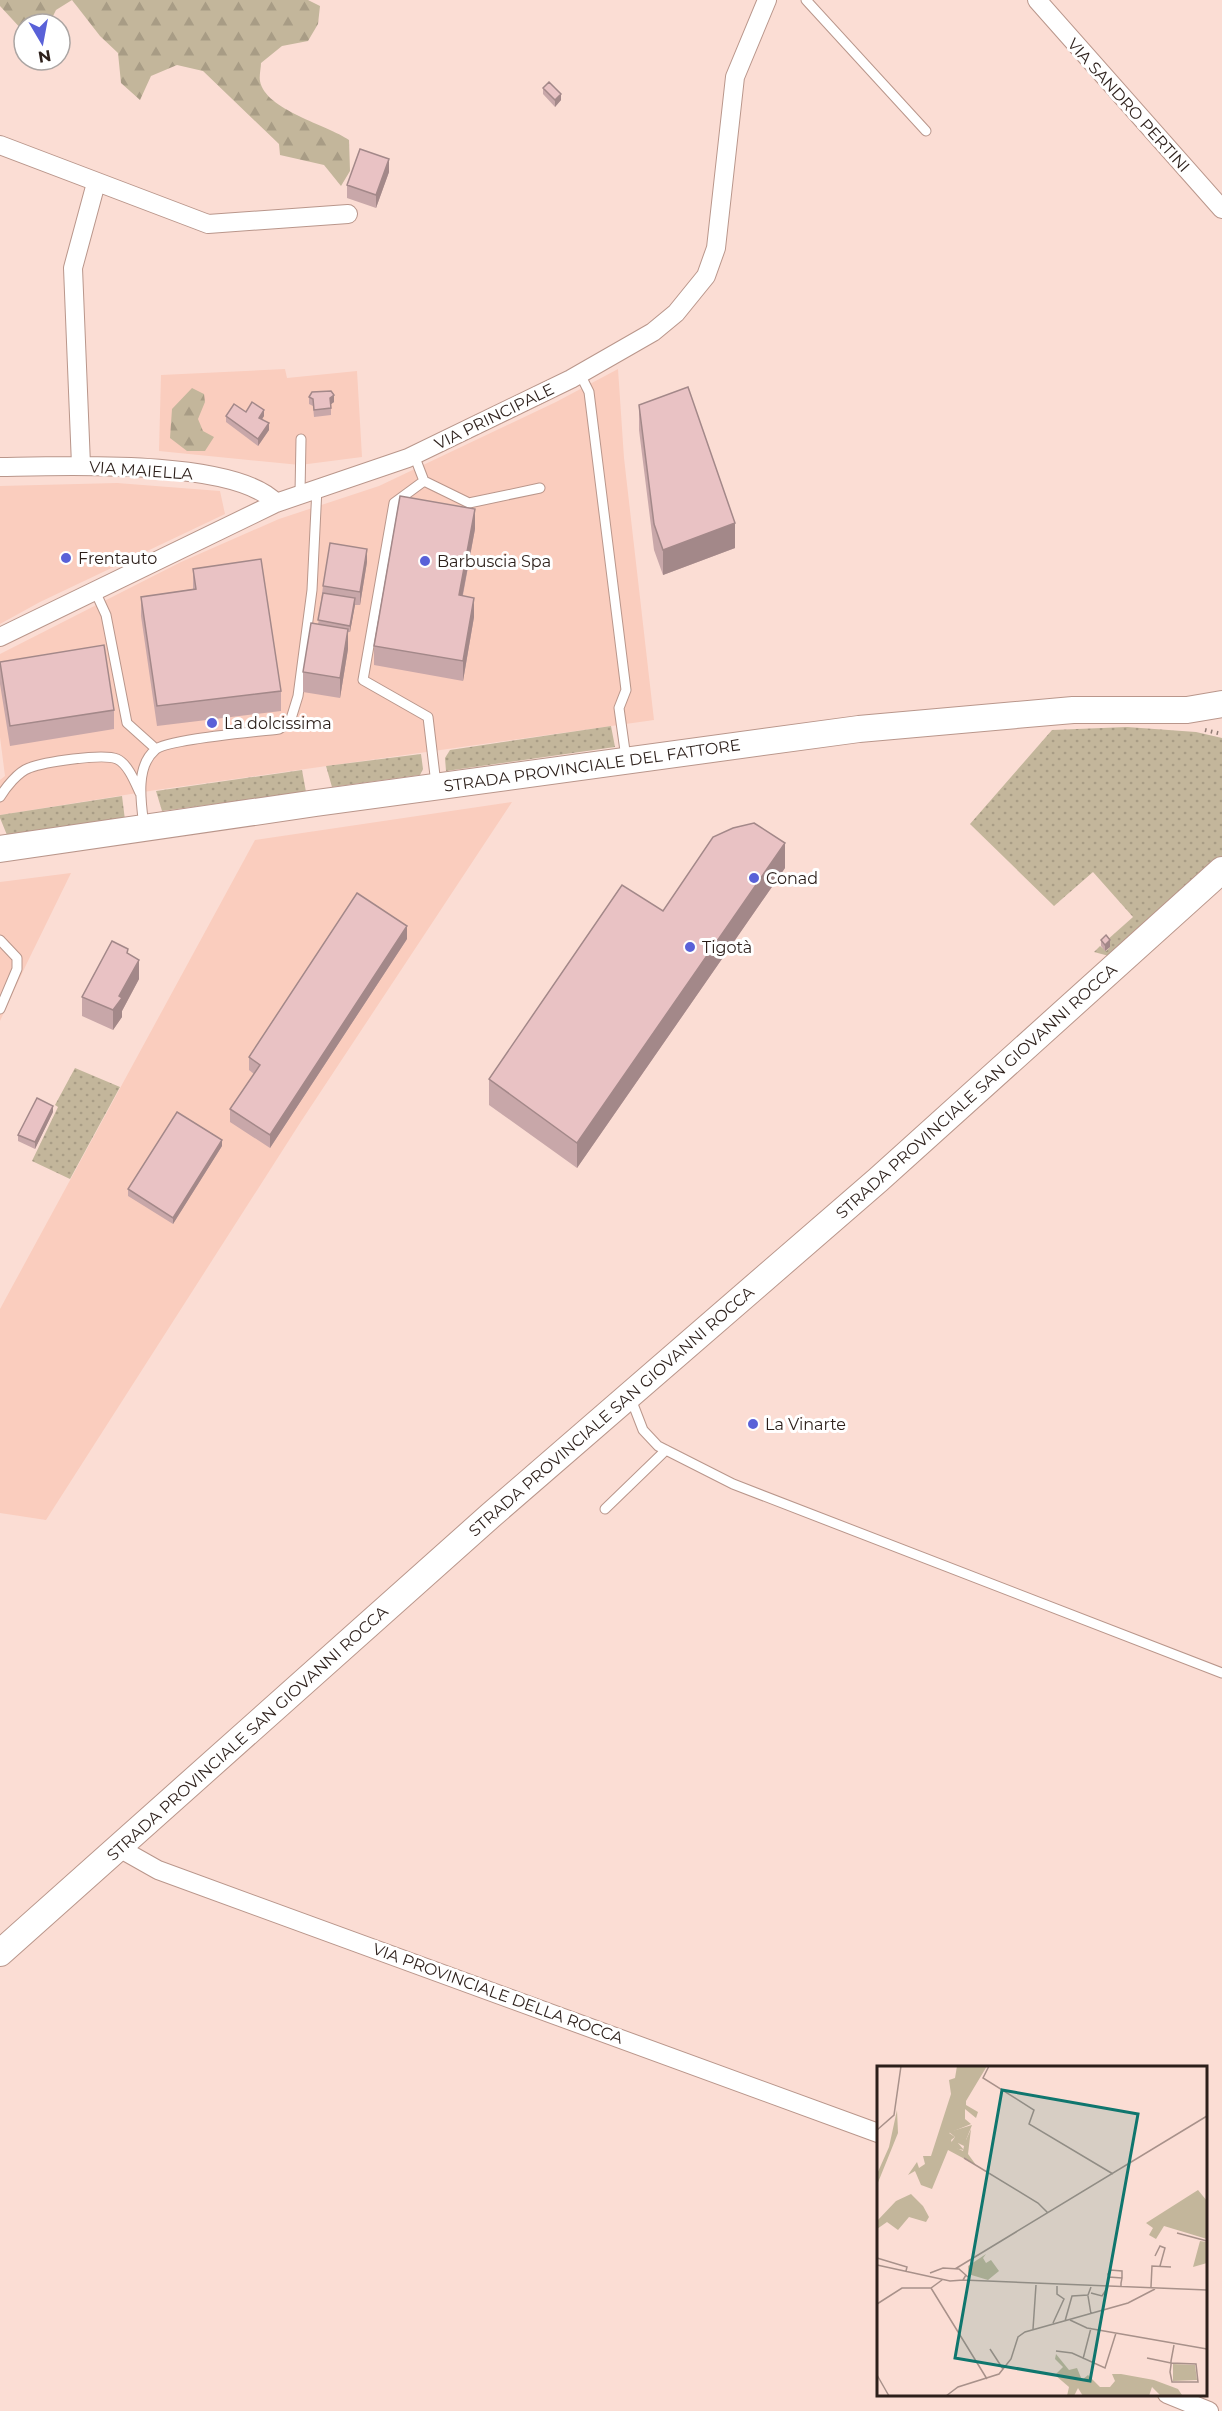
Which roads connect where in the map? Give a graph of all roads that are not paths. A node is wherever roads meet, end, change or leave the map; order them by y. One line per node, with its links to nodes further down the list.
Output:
1 (767, 0): 9 (street, VIA PRINCIPALE)
2 (806, 0): 4 (lane)
3 (1037, 0): 7 (street, VIA SANDRO PERTINI)
4 (926, 131)
5 (0, 145): 6 (street)
6 (96, 183): 8 (street); 12 (street)
7 (1222, 209)
8 (348, 214)
9 (580, 374): 11 (street, VIA PRINCIPALE); 24 (lane)
10 (301, 439): 16 (lane)
11 (414, 455): 14 (lane); 16 (street, VIA PRINCIPALE)
12 (81, 465): 13 (street, VIA MAIELLA); 17 (street, VIA MAIELLA)
13 (0, 467)
14 (424, 480): 15 (lane); 25 (lane)
15 (540, 488)
16 (309, 491): 17 (street, VIA PRINCIPALE); 23 (lane)
17 (276, 503): 18 (street, VIA PRINCIPALE)
18 (95, 591): 19 (street, VIA PRINCIPALE); 23 (lane)
19 (0, 637)
20 (1222, 704): 21 (main road, STRADA PROVINCIALE DEL FATTORE)
21 (1186, 710): 22 (main road, STRADA PROVINCIALE DEL FATTORE); 24 (main road, STRADA PROVINCIALE DEL FATTORE)
22 (1222, 720)
23 (156, 749): 26 (lane)
24 (626, 760): 25 (main road, STRADA PROVINCIALE DEL FATTORE)
25 (436, 786): 28 (main road, STRADA PROVINCIALE DEL FATTORE)
26 (140, 793): 27 (lane); 28 (lane)
27 (0, 797)
28 (144, 828): 29 (main road, STRADA PROVINCIALE DEL FATTORE)
29 (0, 849)
30 (1222, 870): 33 (main road, STRADA PROVINCIALE SAN GIOVANNI ROCCA)
31 (0, 940): 32 (lane)
32 (0, 1009)
33 (630, 1395): 34 (lane); 37 (main road, STRADA PROVINCIALE SAN GIOVANNI ROCCA)
34 (666, 1450): 35 (lane); 36 (lane)
35 (605, 1509)
36 (1222, 1673)
37 (119, 1848): 38 (main road, STRADA PROVINCIALE SAN GIOVANNI ROCCA); 39 (street, VIA PROVINCIALE DELLA ROCCA)
38 (0, 1953)
39 (877, 2132)
40 (1172, 2396): 41 (street)
41 (1209, 2411)

